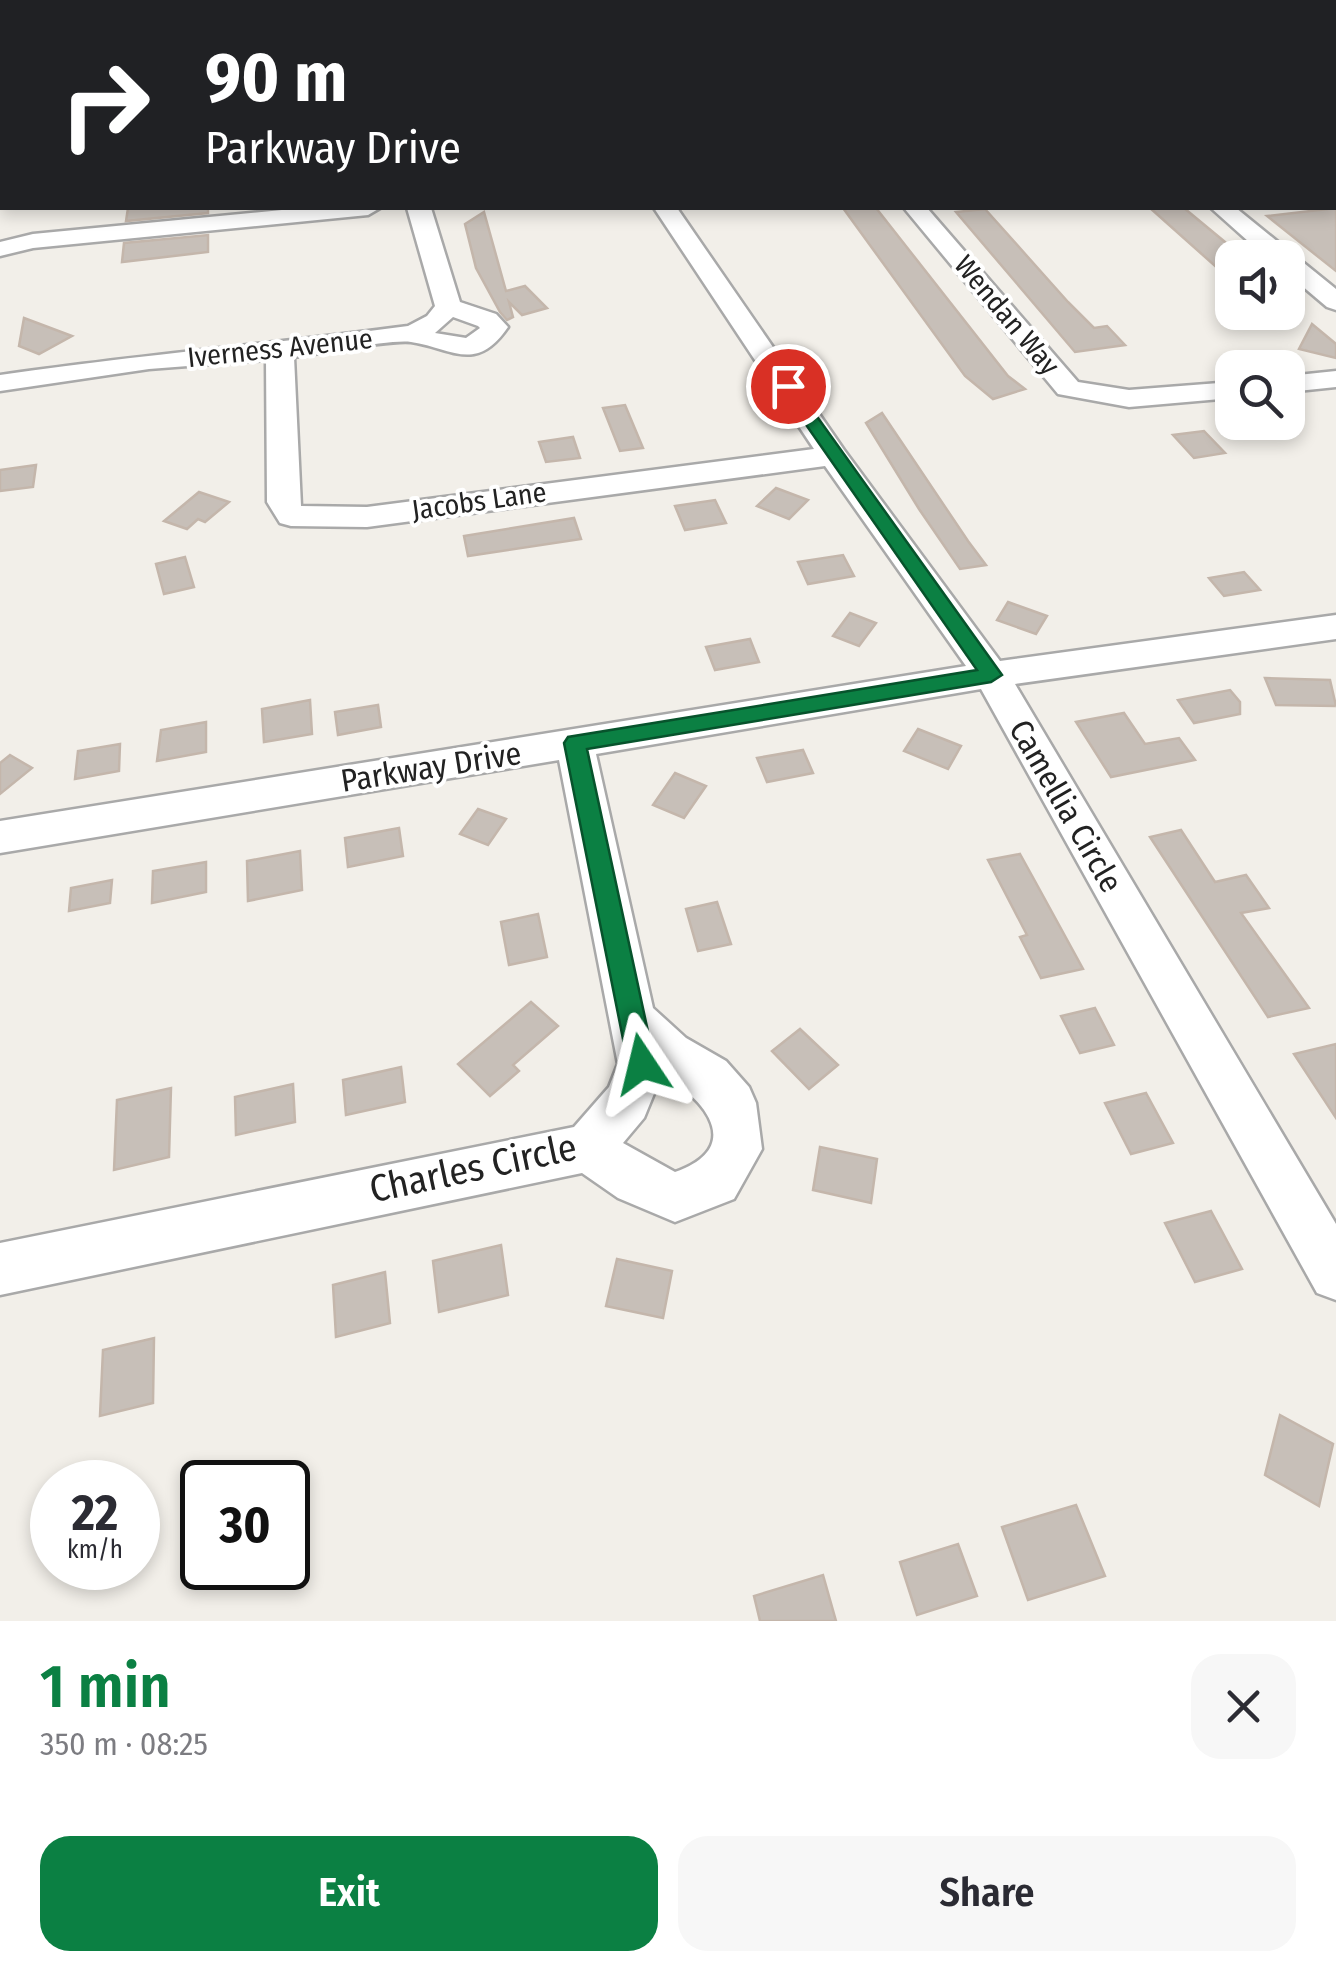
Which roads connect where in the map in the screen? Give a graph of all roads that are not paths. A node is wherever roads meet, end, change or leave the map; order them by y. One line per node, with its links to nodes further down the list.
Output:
1 (348, 210): 7 (street)
2 (419, 210): 10 (street)
3 (667, 210): 17 (street, Camellia Circle)
4 (917, 210): 16 (street, Wendan Way)
5 (1224, 210): 6 (street)
6 (1261, 240)
7 (0, 249)
8 (1305, 276): 9 (street)
9 (1336, 302)
10 (448, 306): 11 (street, Iverness Avenue); 11 (street)
11 (414, 334): 12 (street, Iverness Avenue)
12 (280, 351): 15 (street, Iverness Avenue); 17 (street, Jacobs Lane)
13 (1336, 379): 14 (street)
14 (1305, 382)
15 (0, 383)
16 (1215, 391)
17 (833, 456): 19 (street, Camellia Circle)
18 (1336, 628): 19 (street, Parkway Drive)
19 (991, 675): 20 (street, Parkway Drive); 25 (street, Camellia Circle)
20 (575, 743): 21 (street, Parkway Drive); 22 (street, Charles Circle)
21 (0, 837)
22 (635, 1021): 23 (street, Charles Circle); 23 (street)
23 (588, 1148): 24 (street, Charles Circle)
24 (0, 1269)
25 (1336, 1274)

